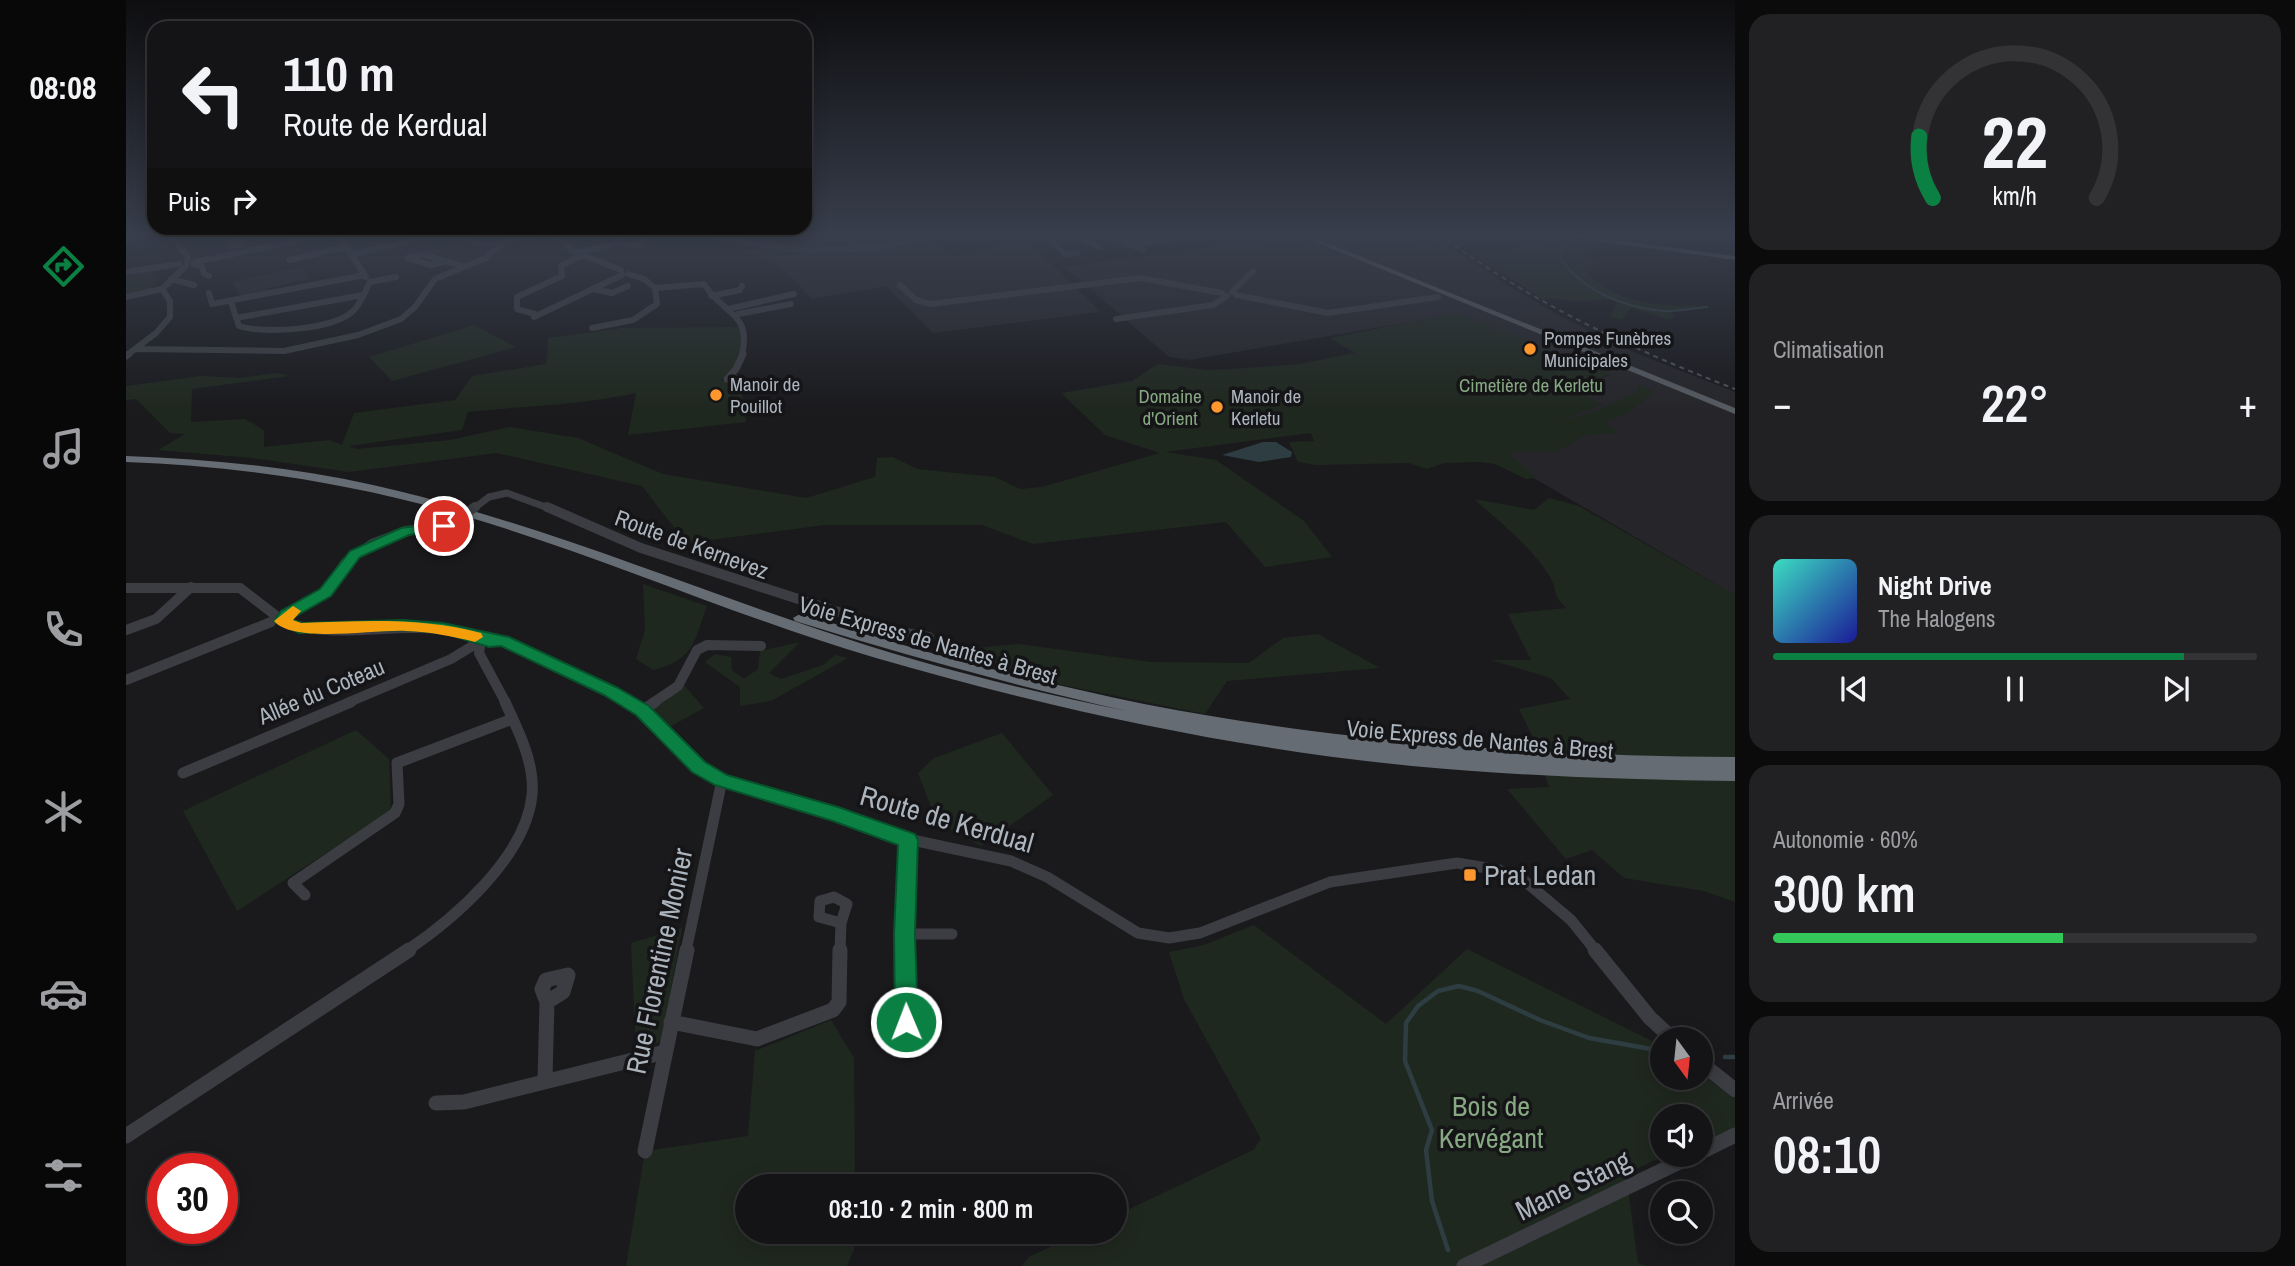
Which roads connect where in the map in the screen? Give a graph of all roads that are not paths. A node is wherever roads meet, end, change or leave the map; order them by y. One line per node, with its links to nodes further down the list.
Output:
1 (144, 293): 20 (street)
2 (165, 293): 30 (street)
3 (209, 293): 21 (street)
4 (276, 293): 21 (street)
5 (425, 293): 30 (street)
6 (525, 293): 25 (street)
7 (585, 293): 25 (street)
8 (656, 293): 29 (street)
9 (708, 293): 19 (street)
10 (725, 293): 19 (street)
11 (909, 293): 12 (street)
12 (1018, 293)
13 (1224, 293): 15 (street)
14 (1435, 293): 18 (main road)
15 (1229, 294): 18 (street); 28 (street)
16 (363, 295): 26 (street); 26 (street)
17 (794, 295): 23 (street)
18 (1439, 295): 33 (main road)
19 (710, 296): 23 (street)
20 (126, 297)
21 (232, 302): 26 (street)
22 (791, 304): 24 (street)
23 (728, 309): 24 (street)
24 (738, 314): 32 (street)
25 (538, 315): 27 (street)
26 (236, 318)
27 (530, 319)
28 (1116, 319)
29 (592, 328)
30 (136, 349): 31 (street)
31 (126, 356)
32 (732, 377)
33 (1735, 411)
34 (126, 453): 46 (highway, Voie Express de Nantes à Brest)
35 (126, 458): 48 (highway, Voie Express de Nantes à Brest)
36 (192, 587): 37 (street, Route de Kerdual); 38 (street, Route de Kerdual); 39 (street)
37 (126, 588)
38 (279, 618): 40 (street, Route de Kernevez, bridge); 41 (street, Route de Kerdual); 43 (street)
39 (126, 630)
40 (929, 637)
41 (480, 642): 44 (street, Route de Kerdual); 45 (street); 47 (street, Allée du Coteau)
42 (761, 646): 44 (street)
43 (126, 680)
44 (642, 711): 49 (street, Route de Kerdual)
45 (512, 719): 51 (street); 65 (street)
46 (1735, 763)
47 (183, 773)
48 (1735, 775)
49 (722, 780): 50 (street, Route de Kerdual); 56 (street, Rue Florentine Monier)
50 (908, 840): 53 (street); 58 (street, Route de Kerdual)
51 (305, 895)
52 (841, 923): 56 (street)
53 (905, 934): 54 (street); 57 (street)
54 (952, 934)
55 (547, 1002): 61 (street)
56 (671, 1022): 59 (street, Rue Florentine Monier)
57 (906, 1022)
58 (1660, 1027)
59 (665, 1052): 61 (street); 67 (street, Rue Florentine Monier)
60 (1713, 1073): 62 (street)
61 (545, 1079): 63 (street)
62 (1735, 1090)
63 (436, 1104)
64 (1735, 1135): 66 (street)
65 (126, 1136)
66 (1713, 1146)
67 (645, 1151)
68 (1670, 1167): 69 (street, Mane Stang)
69 (1464, 1266)

